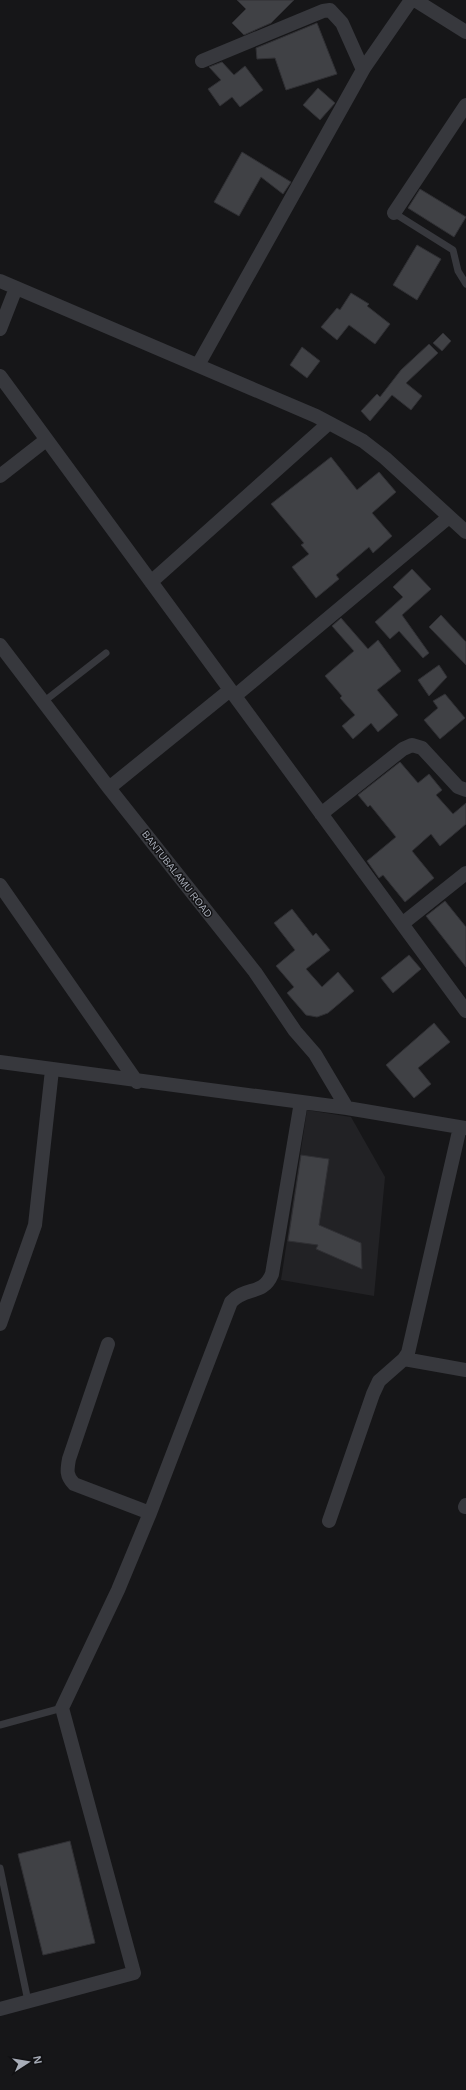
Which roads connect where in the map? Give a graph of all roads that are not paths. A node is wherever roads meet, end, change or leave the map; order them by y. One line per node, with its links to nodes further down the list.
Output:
1 (411, 0): 5 (street)
2 (415, 0): 3 (street)
3 (466, 32)
4 (202, 61): 5 (street)
5 (363, 70): 12 (street)
6 (466, 105): 7 (street)
7 (394, 213): 9 (lane)
8 (0, 281): 10 (street)
9 (466, 284)
10 (16, 288): 11 (street); 12 (street)
11 (0, 329)
12 (198, 365): 14 (street)
13 (0, 376): 15 (street)
14 (329, 423): 17 (street); 19 (street)
15 (46, 440): 16 (street); 19 (street)
16 (0, 476)
17 (449, 517): 18 (street); 22 (street)
18 (466, 532)
19 (151, 582): 22 (street)
20 (0, 645): 23 (street, BANTUBALAMU ROAD)
21 (106, 653): 23 (lane)
22 (233, 694): 24 (street); 26 (street)
23 (42, 703): 24 (street, BANTUBALAMU ROAD)
24 (109, 788): 35 (street, BANTUBALAMU ROAD)
25 (466, 790): 26 (street)
26 (321, 814): 29 (street)
27 (466, 874): 29 (street)
28 (1, 889): 33 (street)
29 (402, 924): 30 (street)
30 (466, 1011)
31 (0, 1062): 32 (street)
32 (52, 1070): 33 (street); 37 (street)
33 (136, 1082): 34 (street)
34 (301, 1102): 35 (street); 41 (street)
35 (347, 1108): 36 (street)
36 (463, 1127): 39 (street)
37 (0, 1324)
38 (108, 1344): 41 (street)
39 (404, 1360): 40 (street); 42 (street)
40 (466, 1370)
41 (150, 1513): 43 (street)
42 (329, 1521)
43 (62, 1708): 44 (lane); 46 (street)
44 (0, 1726)
45 (0, 1868): 46 (lane)
46 (28, 2001): 47 (street)
47 (0, 2009)

